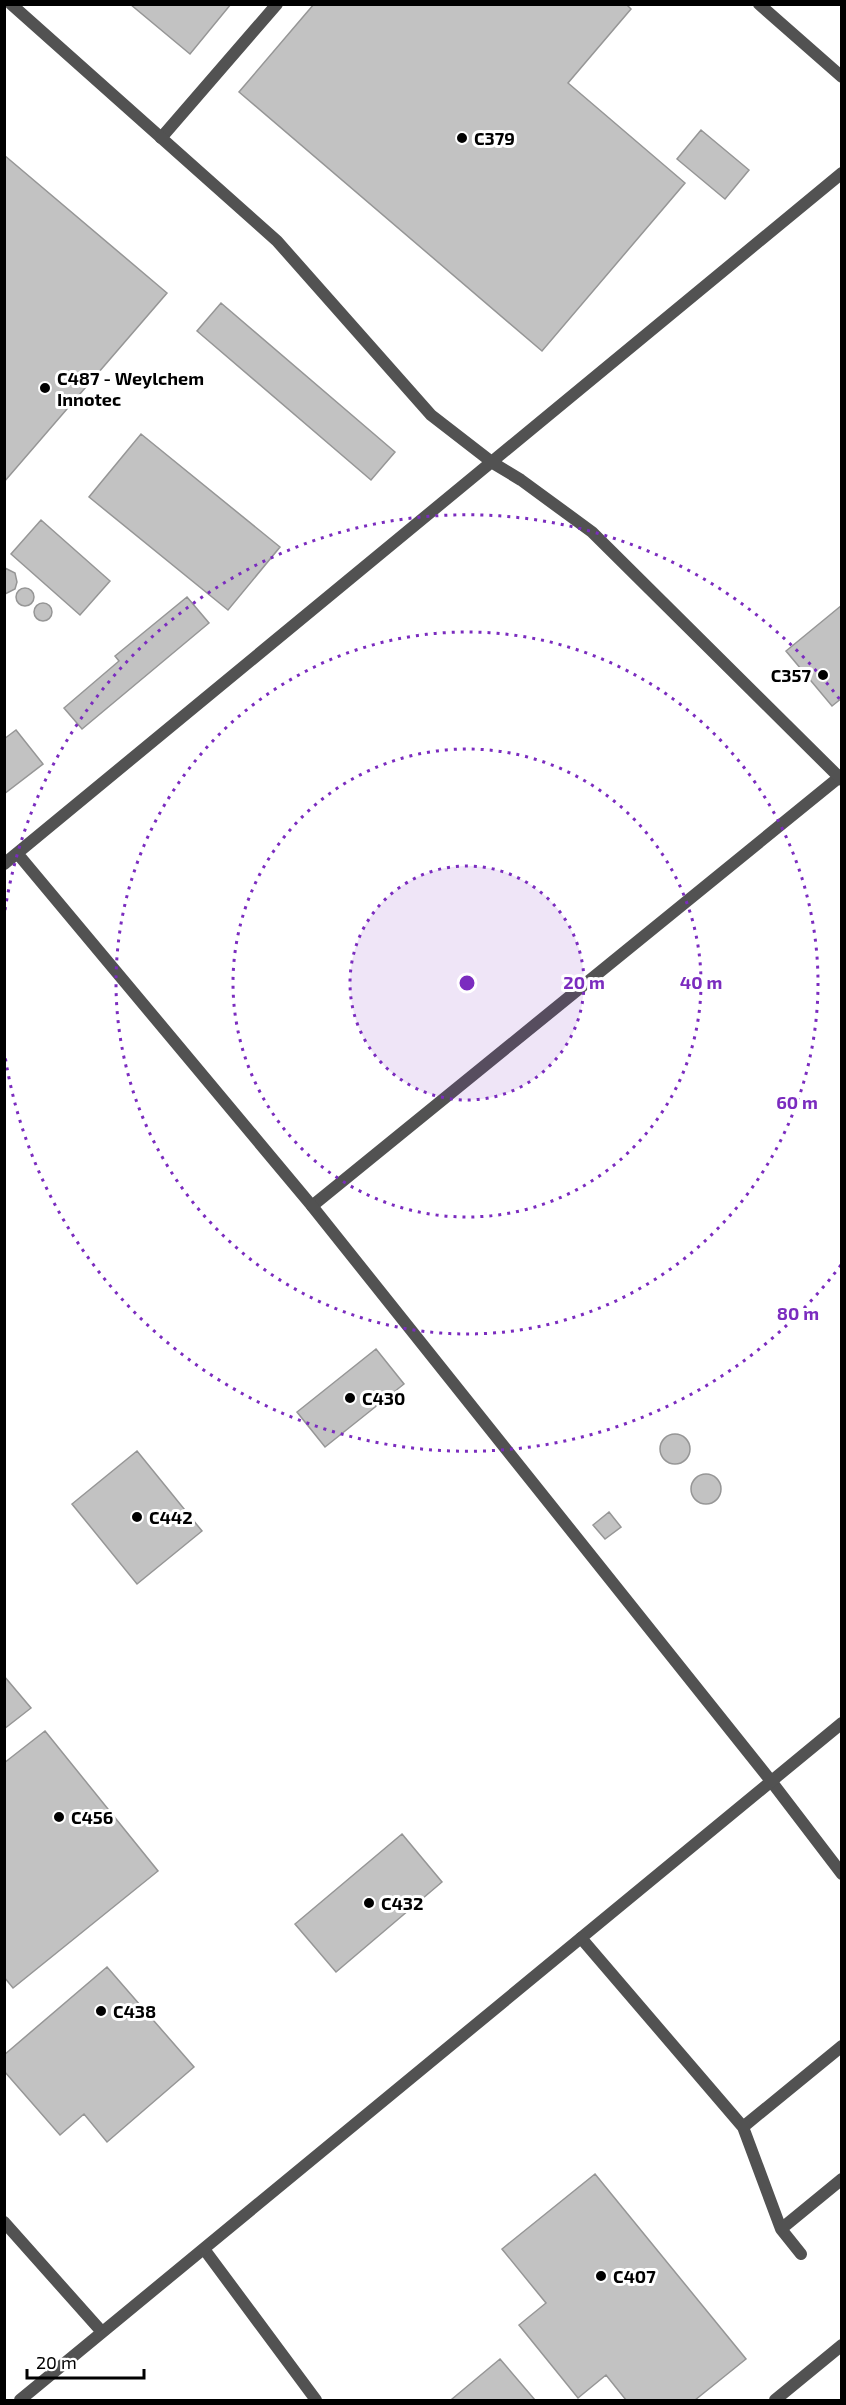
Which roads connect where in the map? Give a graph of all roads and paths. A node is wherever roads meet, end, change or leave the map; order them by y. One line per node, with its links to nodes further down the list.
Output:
1 (11, 4): 5 (street)
2 (277, 4): 5 (street)
3 (759, 4): 4 (street)
4 (842, 77)
5 (161, 138): 7 (street)
6 (842, 173): 7 (street)
7 (493, 463): 8 (street); 9 (street)
8 (841, 777): 11 (street)
9 (17, 853): 10 (street); 11 (street)
10 (4, 864)
11 (312, 1206): 13 (street)
12 (842, 1723): 13 (street)
13 (771, 1781): 14 (street); 15 (street)
14 (842, 1874)
15 (581, 1938): 17 (street); 21 (street)
16 (842, 2046): 17 (street)
17 (743, 2127): 20 (street)
18 (842, 2179): 20 (street)
19 (4, 2222): 23 (street)
20 (781, 2229): 22 (street)
21 (204, 2249): 23 (street); 26 (street)
22 (801, 2254)
23 (102, 2332): 25 (street)
24 (842, 2345): 27 (street)
25 (20, 2400)
26 (316, 2400)
27 (775, 2400)

